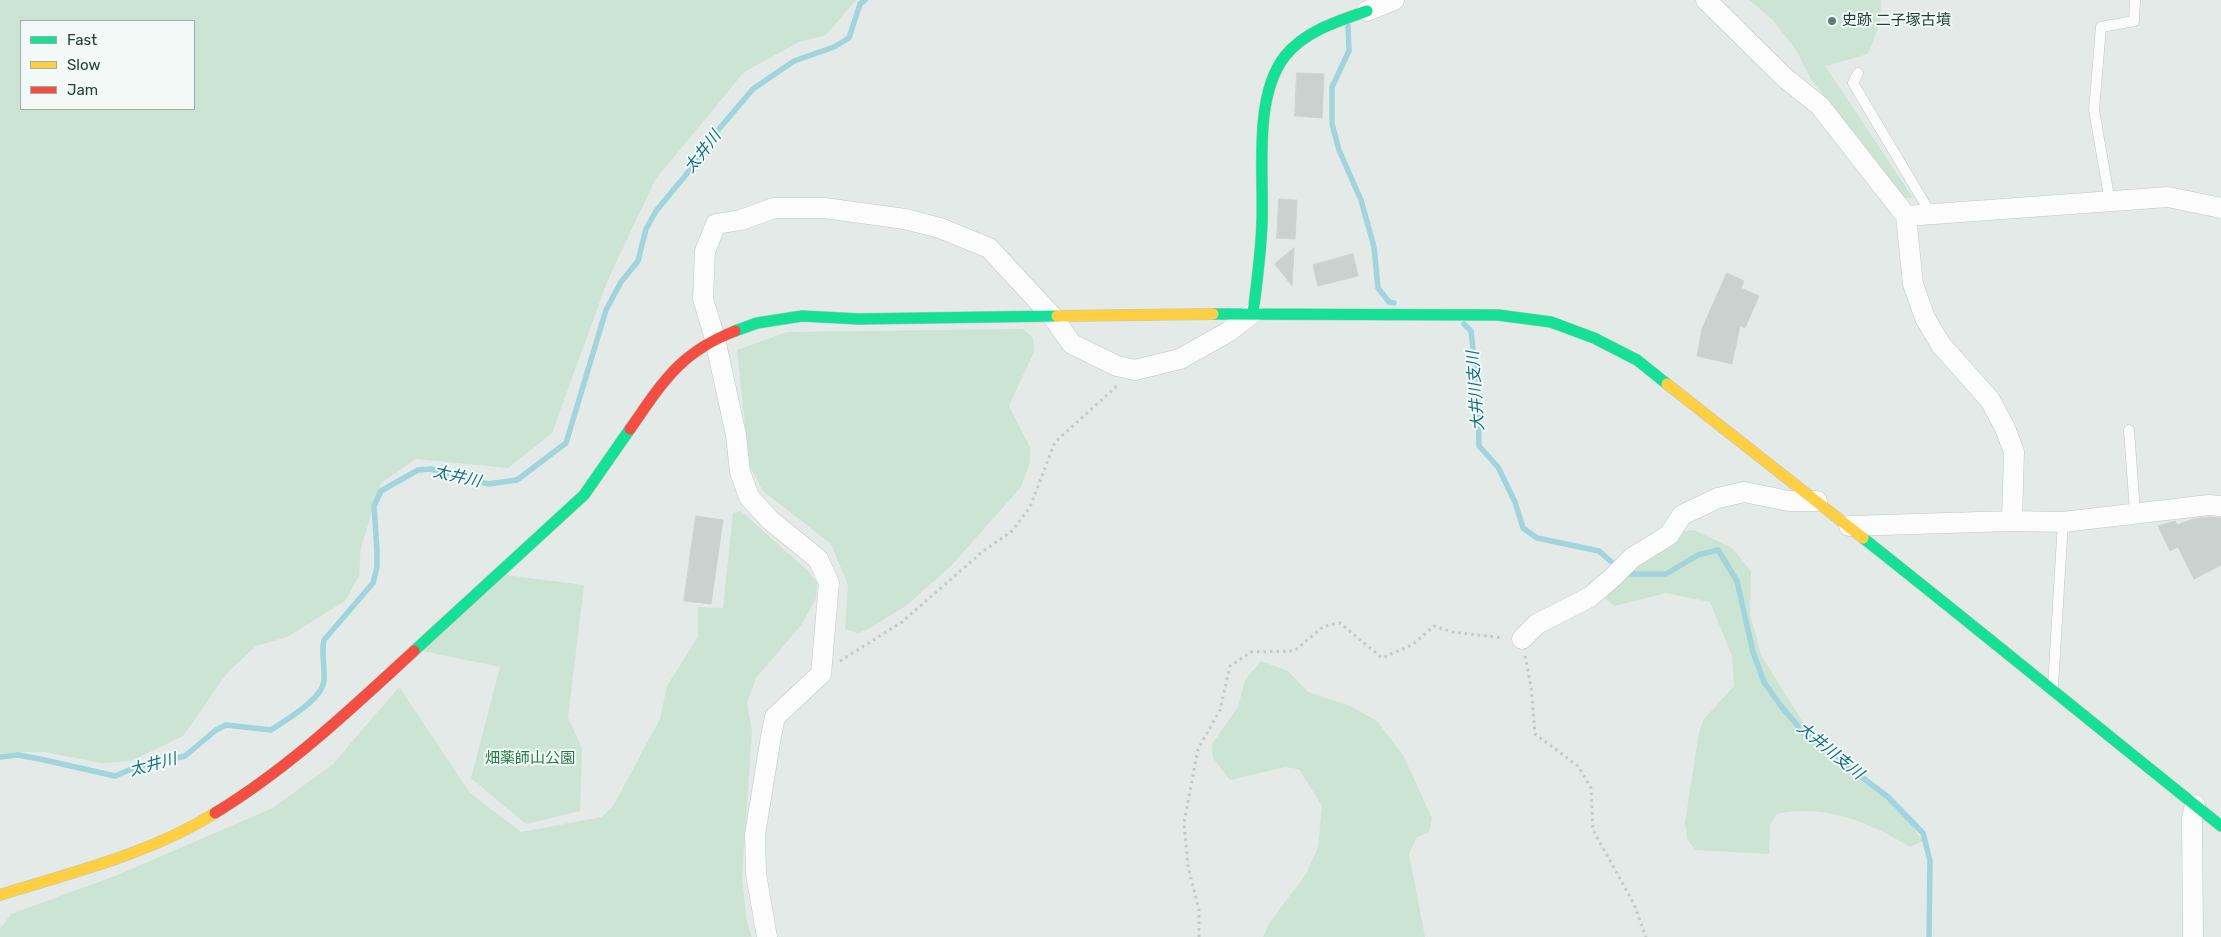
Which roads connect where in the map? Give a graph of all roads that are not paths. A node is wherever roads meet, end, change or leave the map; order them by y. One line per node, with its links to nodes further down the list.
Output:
1 (1394, 0): 4 (street)
2 (1706, 0): 9 (street)
3 (2135, 0): 6 (lane)
4 (1367, 11): 10 (street)
5 (1858, 73): 8 (lane)
6 (2110, 202): 7 (street); 8 (street)
7 (2221, 208)
8 (1931, 214): 9 (street)
9 (1906, 216): 17 (street)
10 (1253, 313): 11 (street); 11 (street); 14 (street)
11 (1052, 316): 12 (street); 12 (street)
12 (715, 339): 24 (street); 25 (street)
13 (2129, 430): 16 (lane)
14 (1817, 501): 19 (street); 20 (street)
15 (2221, 506): 16 (street)
16 (2135, 512): 18 (street)
17 (2012, 521): 18 (street); 19 (street)
18 (2063, 522): 21 (lane)
19 (1850, 526): 21 (street)
20 (1522, 639)
21 (2053, 690): 22 (street)
22 (2195, 805): 23 (street); 26 (street)
23 (2221, 826)
24 (0, 895)
25 (767, 937)
26 (2194, 937)

